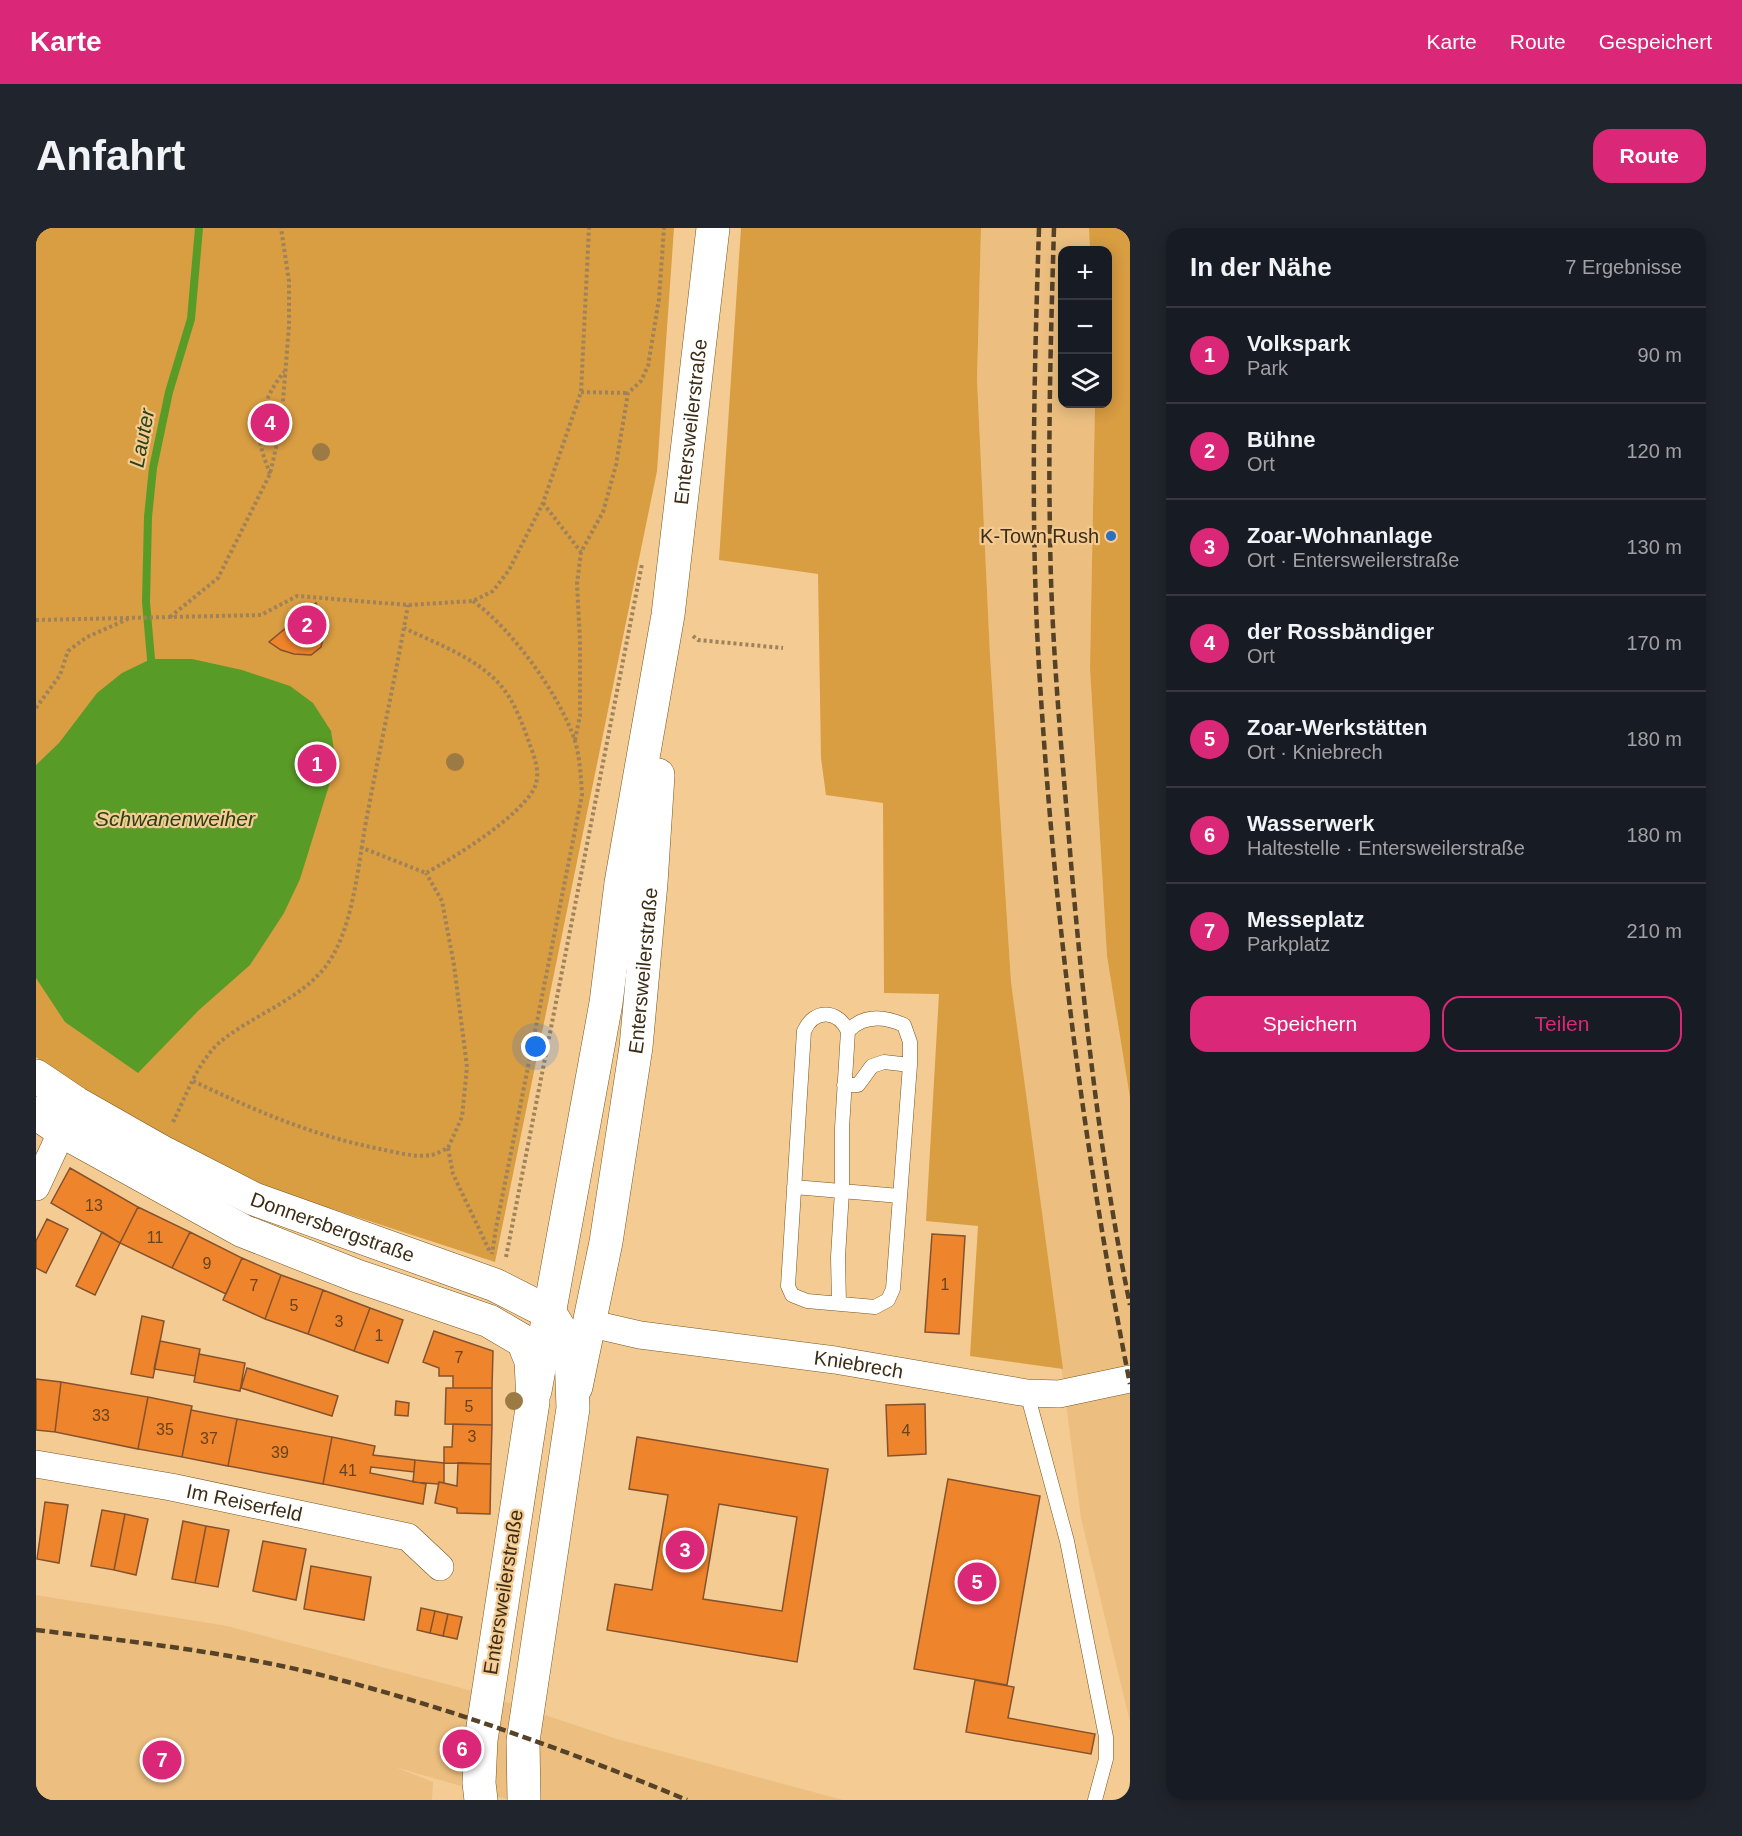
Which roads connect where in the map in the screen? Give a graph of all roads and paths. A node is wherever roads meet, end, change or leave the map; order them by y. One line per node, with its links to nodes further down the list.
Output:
1 (40, 228): 6 (path)
2 (281, 228): 7 (path)
3 (589, 228): 8 (path)
4 (664, 228): 9 (path)
5 (713, 228): 16 (main road, Entersweilerstraße)
6 (36, 240)
7 (285, 370): 10 (path); 10 (path)
8 (581, 392): 9 (path); 11 (path)
9 (628, 393): 12 (path)
10 (270, 474): 18 (path)
11 (543, 503): 12 (path); 14 (path)
12 (581, 552): 23 (path)
13 (643, 556): 39 (path)
14 (473, 601): 15 (path); 23 (path)
15 (408, 605): 18 (path); 20 (path)
16 (668, 615): 21 (path); 41 (main road, Entersweilerstraße); 43 (main road, Entersweilerstraße)
17 (132, 617): 18 (path); 19 (path); 22 (path)
18 (169, 617)
19 (36, 620)
20 (404, 628): 24 (path); 25 (path)
21 (783, 648)
22 (36, 708)
23 (574, 740): 34 (path)
24 (360, 847): 25 (path); 29 (path)
25 (426, 873): 34 (path)
26 (848, 1031): 27 (lane); 30 (lane); 36 (lane)
27 (910, 1065): 30 (lane); 38 (lane)
28 (36, 1076): 41 (main road, Donnersbergstraße)
29 (193, 1081): 32 (path); 34 (path)
30 (844, 1085): 37 (lane)
31 (36, 1113): 33 (main road, Donnersbergstraße)
32 (173, 1122)
33 (62, 1131): 35 (street); 42 (main road, Donnersbergstraße)
34 (448, 1148)
35 (36, 1187)
36 (794, 1187): 37 (lane); 40 (lane)
37 (843, 1191): 38 (lane); 40 (lane)
38 (900, 1196): 40 (lane)
39 (506, 1259)
40 (839, 1304)
41 (550, 1313): 42 (main road); 43 (main road); 46 (main road, Entersweilerstraße); 47 (main road)
42 (489, 1321): 46 (main road, Donnersbergstraße)
43 (588, 1323): 45 (street, Kniebrech); 47 (main road, Entersweilerstraße)
44 (1130, 1379): 45 (street, Kniebrech)
45 (1027, 1393): 52 (lane)
46 (533, 1402): 50 (main road, Entersweilerstraße)
47 (573, 1408): 51 (main road, Entersweilerstraße)
48 (36, 1464): 49 (street, Im Reiserfeld)
49 (440, 1567)
50 (480, 1792)
51 (524, 1800)
52 (1095, 1800)

